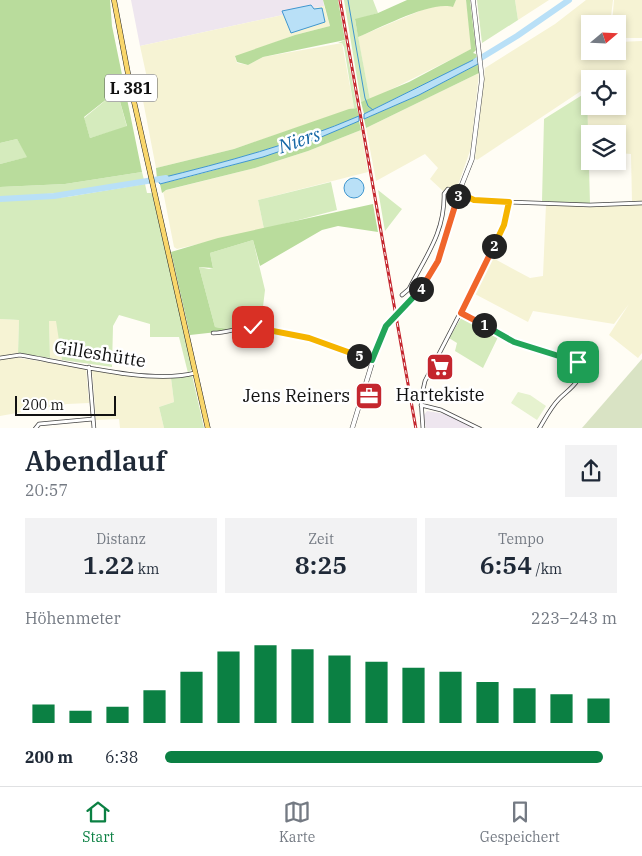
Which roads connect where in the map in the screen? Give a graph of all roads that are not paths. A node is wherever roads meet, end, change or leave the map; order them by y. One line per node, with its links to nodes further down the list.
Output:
1 (114, 0): 12 (main road, L 381)
2 (473, 0): 3 (street)
3 (459, 193): 4 (street); 6 (street); 10 (street)
4 (509, 202): 5 (street); 7 (street)
5 (642, 203)
6 (402, 294)
7 (461, 313): 13 (street); 21 (street)
8 (213, 333): 10 (street)
9 (0, 358): 11 (street, Gilleshütte)
10 (372, 360): 18 (street)
11 (89, 367): 12 (street, Gilleshütte); 14 (street)
12 (195, 373): 17 (main road, L 381)
13 (421, 405): 19 (street); 20 (street)
14 (93, 420): 15 (street); 16 (street)
15 (35, 428)
16 (94, 428)
17 (208, 428)
18 (352, 428)
19 (424, 428)
20 (480, 428)
21 (539, 428)

